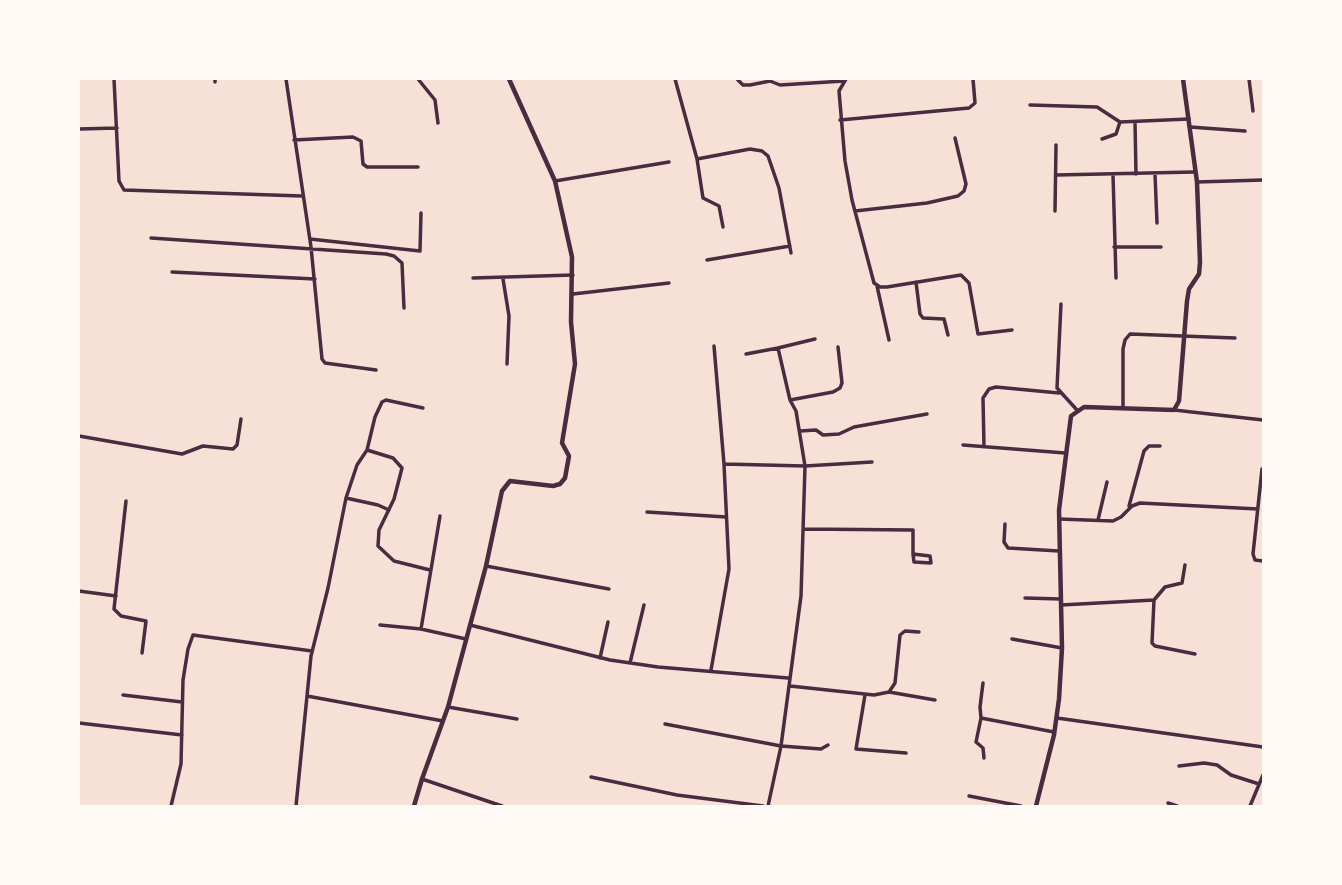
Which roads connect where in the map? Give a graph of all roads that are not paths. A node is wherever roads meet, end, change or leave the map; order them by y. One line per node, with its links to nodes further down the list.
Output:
1 (114, 79): 19 (street)
2 (285, 79): 24 (street)
3 (418, 79): 17 (street)
4 (509, 79): 35 (street)
5 (675, 79): 26 (street)
6 (737, 79): 10 (street)
7 (973, 79): 13 (street)
8 (1184, 79): 14 (street)
9 (1249, 79): 12 (street)
10 (845, 80): 13 (street)
11 (1030, 105): 15 (street)
12 (1253, 111)
13 (840, 120): 38 (street)
14 (1189, 120): 16 (street); 18 (street)
15 (1120, 122): 16 (street); 23 (street)
16 (1135, 122): 30 (street)
17 (438, 123)
18 (1189, 127): 21 (street); 29 (street)
19 (117, 128): 20 (street); 37 (street)
20 (79, 129)
21 (1244, 131)
22 (955, 138): 38 (street)
23 (1102, 139)
24 (294, 140): 28 (street); 37 (street)
25 (1056, 145): 32 (street)
26 (697, 159): 42 (street); 45 (street)
27 (669, 162): 35 (street)
28 (418, 167)
29 (1194, 172): 31 (street); 36 (street)
30 (1136, 174): 31 (street); 33 (street)
31 (1155, 174): 41 (street)
32 (1056, 175): 33 (street); 39 (street)
33 (1113, 175): 47 (street)
34 (1263, 180): 36 (street)
35 (555, 181): 52 (street)
36 (1196, 183): 65 (street)
37 (302, 196): 44 (street)
38 (855, 211): 59 (street)
39 (1055, 211)
40 (421, 213): 44 (street)
41 (1157, 223)
42 (723, 228)
43 (151, 238): 46 (street)
44 (310, 239): 46 (street)
45 (790, 246): 49 (street); 50 (street)
46 (311, 247): 55 (street); 62 (street)
47 (1114, 247): 48 (street); 54 (street)
48 (1161, 247)
49 (791, 253)
50 (707, 260)
51 (172, 272): 55 (street)
52 (573, 275): 56 (street); 60 (street)
53 (473, 278): 56 (street)
54 (1116, 278)
55 (315, 279): 74 (street)
56 (503, 279): 73 (street)
57 (916, 282): 59 (street); 63 (street); 64 (street)
58 (669, 283): 60 (street)
59 (877, 286): 68 (street)
60 (573, 293): 112 (street)
61 (1061, 304): 75 (street)
62 (404, 308)
63 (1012, 330)
64 (948, 335)
65 (1185, 337): 66 (street); 78 (street); 80 (street)
66 (1236, 338)
67 (815, 339): 71 (street)
68 (889, 340)
69 (714, 346): 92 (street)
70 (838, 347): 76 (street)
71 (778, 348): 72 (street); 76 (street)
72 (746, 354)
73 (507, 364)
74 (376, 370)
75 (1059, 393): 79 (street); 88 (street)
76 (790, 400): 84 (street)
77 (423, 408): 89 (street)
78 (1123, 408): 79 (street); 80 (street)
79 (1077, 410): 90 (street)
80 (1174, 410): 83 (street)
81 (927, 414): 84 (street)
82 (241, 419): 85 (street)
83 (1263, 420)
84 (800, 431): 93 (street)
85 (79, 436)
86 (963, 446): 88 (street)
87 (1160, 446): 100 (street)
88 (984, 447): 90 (street)
89 (367, 450): 96 (street); 99 (street)
90 (1065, 453): 104 (street)
91 (872, 462): 93 (street)
92 (724, 464): 93 (street); 103 (street)
93 (805, 466): 107 (street)
94 (1262, 469): 98 (street)
95 (1107, 482): 105 (street)
96 (346, 498): 99 (street); 129 (street)
97 (125, 501): 116 (street)
98 (1258, 509): 100 (street); 110 (street)
99 (389, 510): 113 (street)
100 (1128, 510): 105 (street)
101 (647, 512): 103 (street)
102 (440, 516): 113 (street)
103 (726, 517): 134 (street)
104 (1059, 519): 105 (street); 108 (street)
105 (1098, 520)
106 (1005, 524): 108 (street)
107 (804, 529): 109 (street); 135 (street)
108 (1059, 551): 119 (street)
109 (913, 554): 109 (street)
110 (1263, 561)
111 (1185, 565): 118 (street)
112 (486, 566): 114 (street); 123 (street)
113 (429, 570): 124 (street)
114 (609, 589)
115 (79, 591): 116 (street)
116 (116, 596): 130 (street)
117 (1025, 598): 119 (street)
118 (1154, 600): 119 (street); 131 (street)
119 (1061, 602): 128 (street)
120 (644, 605): 133 (street)
121 (608, 622): 132 (street)
122 (380, 625): 124 (street)
123 (470, 625): 126 (street); 132 (street)
124 (421, 629): 126 (street)
125 (919, 632): 138 (street)
126 (467, 639): 144 (street)
127 (1012, 639): 128 (street)
128 (1062, 648): 146 (street)
129 (312, 651): 141 (street); 143 (street)
130 (142, 653)
131 (1195, 654)
132 (600, 658): 133 (street)
133 (630, 663): 134 (street)
134 (711, 670): 135 (street)
135 (789, 678): 137 (street)
136 (983, 683): 145 (street)
137 (790, 686): 140 (street); 153 (street)
138 (889, 692): 140 (street); 142 (street)
139 (122, 695): 143 (street)
140 (865, 695): 156 (street)
141 (307, 696): 148 (street); 166 (street)
142 (935, 700)
143 (181, 702): 152 (street)
144 (448, 707): 147 (street); 148 (street)
145 (981, 718): 151 (street); 157 (street)
146 (1057, 718): 151 (street); 155 (street)
147 (517, 719)
148 (443, 721): 161 (street)
149 (79, 723): 152 (street)
150 (665, 724): 153 (street)
151 (1054, 732): 171 (street)
152 (182, 735): 165 (street)
153 (781, 746): 154 (street); 169 (street)
154 (828, 746)
155 (1263, 747)
156 (906, 753)
157 (984, 758)
158 (1179, 766): 162 (street)
159 (1263, 775): 162 (street)
160 (592, 777): 169 (street)
161 (422, 779): 167 (street); 168 (street)
162 (1259, 784): 173 (street)
163 (969, 796): 170 (street)
164 (1168, 803): 172 (street)
165 (171, 806)
166 (296, 806)
167 (414, 806)
168 (502, 806)
169 (766, 806)
170 (1021, 806)
171 (1036, 806)
172 (1177, 806)
173 (1252, 806)

